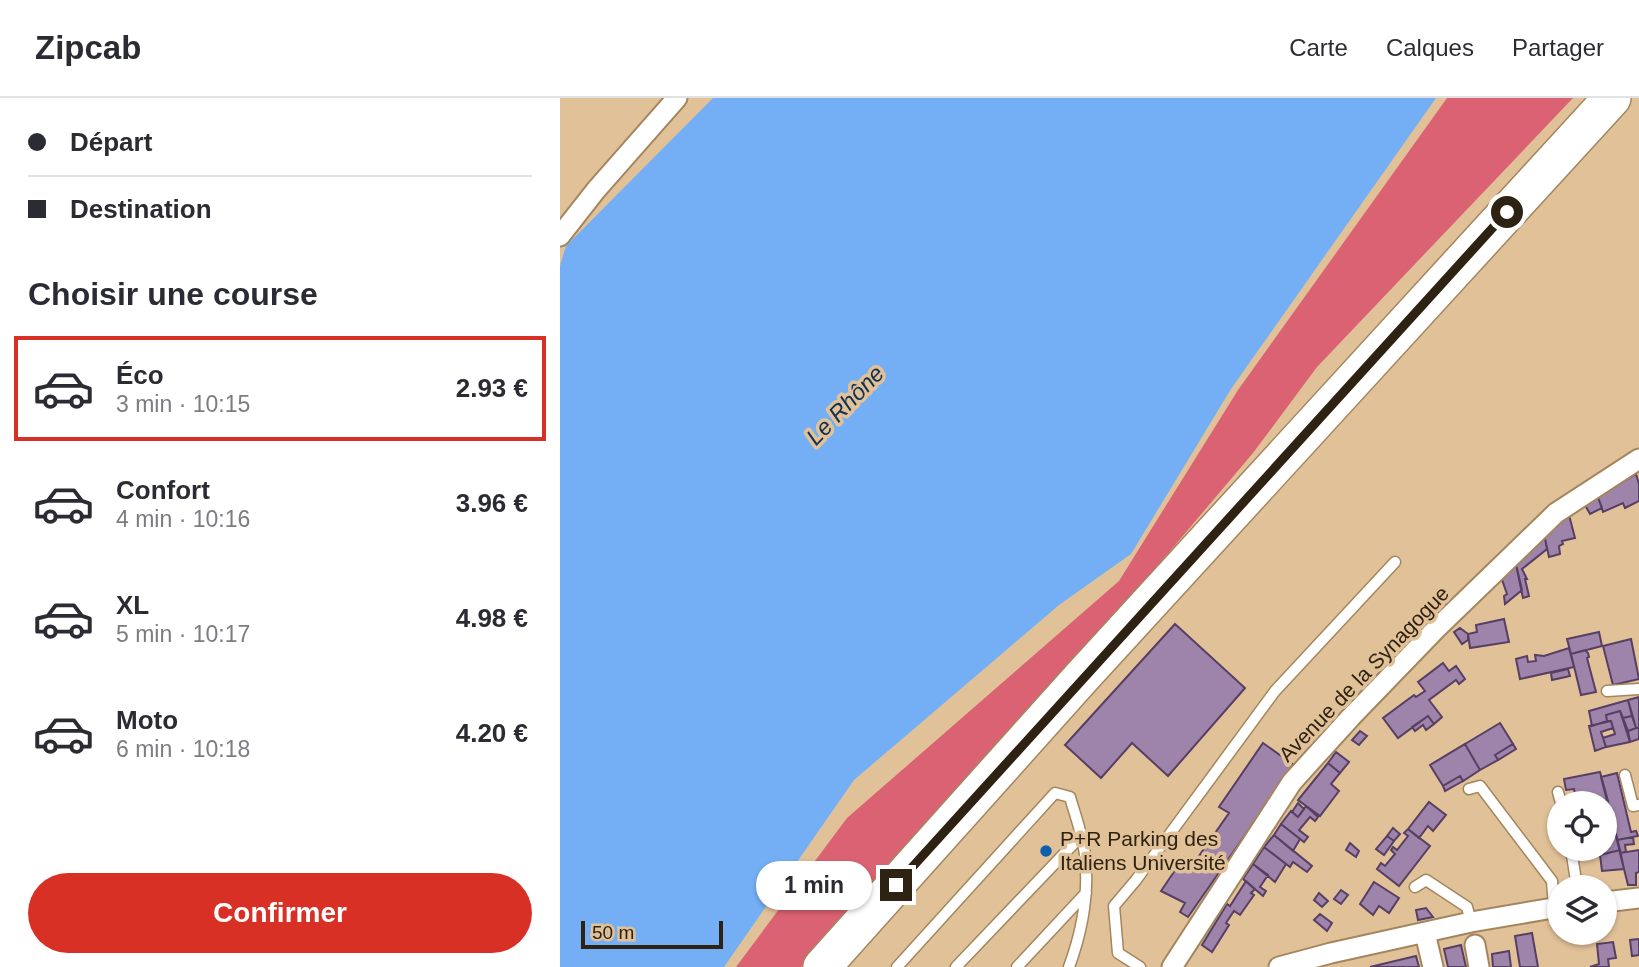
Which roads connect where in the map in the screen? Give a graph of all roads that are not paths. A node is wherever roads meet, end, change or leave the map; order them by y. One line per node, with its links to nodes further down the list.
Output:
1 (677, 98): 3 (street)
2 (1612, 98): 21 (highway)
3 (560, 236)
4 (1639, 459): 27 (street, Avenue de la Synagogue)
5 (1395, 562): 26 (lane)
6 (1639, 689): 7 (lane)
7 (1607, 691)
8 (1625, 775): 10 (lane)
9 (1469, 789): 12 (lane)
10 (1639, 805)
11 (1081, 835): 14 (lane); 22 (lane); 23 (lane)
12 (1548, 875)
13 (1415, 887): 18 (lane)
14 (1087, 893): 24 (lane); 25 (lane)
15 (1639, 898): 16 (street)
16 (1617, 901)
17 (1547, 909): 18 (street)
18 (1471, 922): 19 (street)
19 (1425, 933): 28 (street); 29 (street)
20 (1475, 946): 30 (street)
21 (822, 967)
22 (897, 967)
23 (956, 967)
24 (1017, 967)
25 (1069, 967)
26 (1140, 967)
27 (1172, 967)
28 (1279, 967)
29 (1433, 967)
30 (1479, 967)

